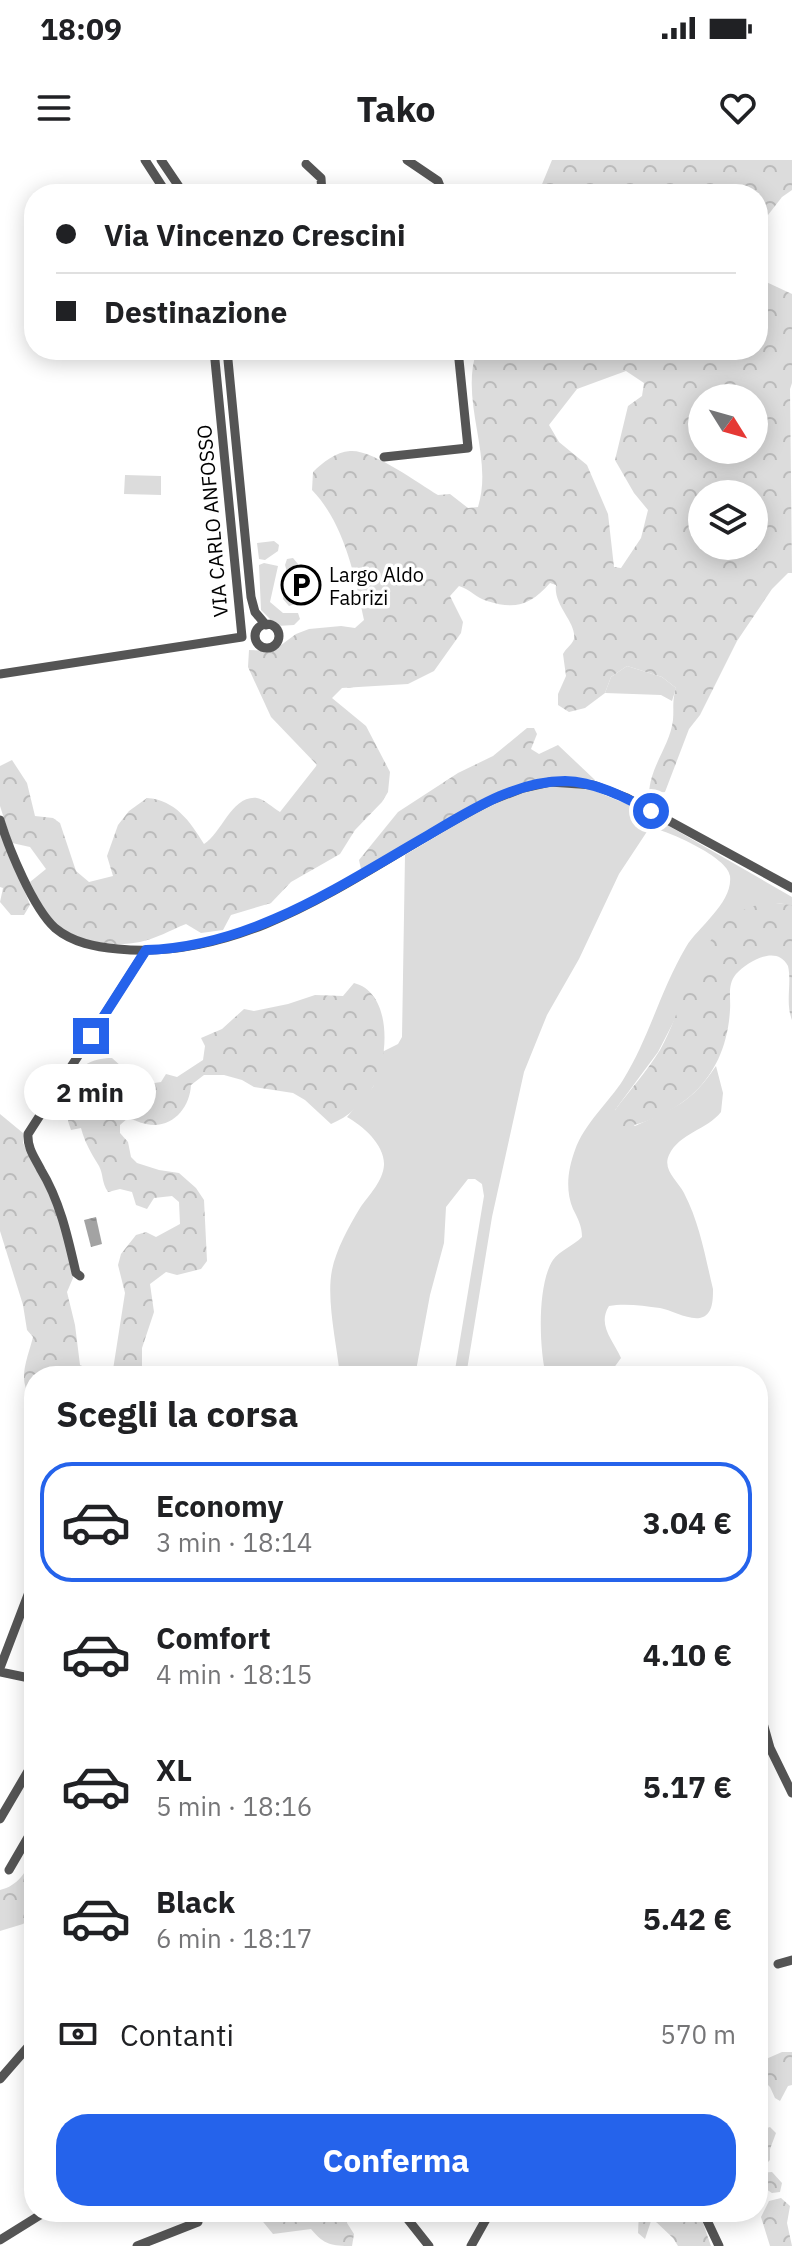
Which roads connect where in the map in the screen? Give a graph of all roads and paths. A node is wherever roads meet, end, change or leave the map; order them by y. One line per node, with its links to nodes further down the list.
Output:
1 (145, 160): 5 (street)
2 (161, 160): 6 (street)
3 (407, 160): 8 (street)
4 (306, 164): 7 (street)
5 (161, 184)
6 (177, 184)
7 (321, 184)
8 (439, 184)
9 (215, 360): 13 (street, VIA CARLO ANFOSSO)
10 (228, 360): 12 (street)
11 (459, 360): 14 (street)
12 (232, 410): 13 (street); 15 (street)
13 (220, 411): 16 (street, VIA CARLO ANFOSSO)
14 (384, 457)
15 (266, 625): 17 (street); 17 (street)
16 (242, 637): 17 (street); 18 (street, VIA CARLO ANFOSSO)
17 (256, 637)
18 (0, 674)
19 (0, 820): 21 (street)
20 (792, 888): 21 (street)
21 (146, 950): 22 (street)
22 (80, 1276)
23 (24, 1606): 24 (street)
24 (0, 1670): 25 (street)
25 (24, 1676)
26 (768, 1741): 28 (street)
27 (24, 1778): 29 (street)
28 (792, 1793)
29 (0, 1819)
30 (24, 1844): 31 (street)
31 (9, 1870)
32 (792, 1960): 33 (street)
33 (778, 1964)
34 (24, 2051): 35 (street)
35 (0, 2079)
36 (29, 2222): 41 (street)
37 (198, 2222): 42 (street)
38 (410, 2222): 43 (street)
39 (484, 2222): 44 (street)
40 (708, 2222): 45 (street)
41 (0, 2240)
42 (137, 2246)
43 (429, 2246)
44 (471, 2246)
45 (719, 2246)

